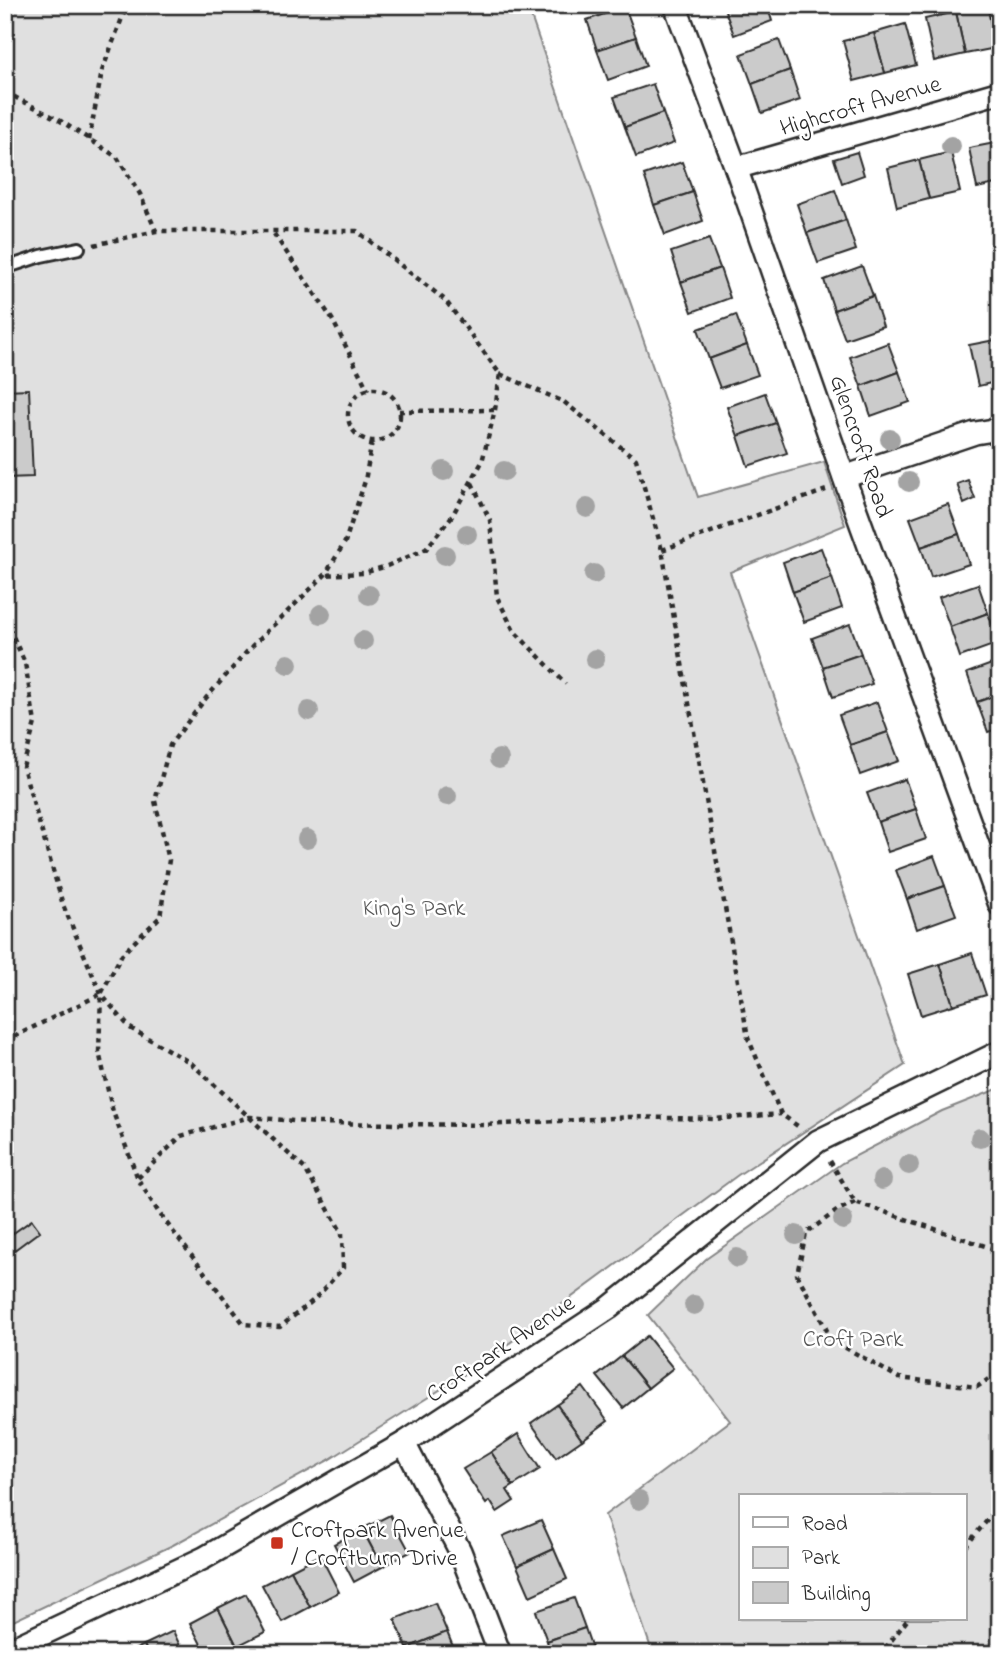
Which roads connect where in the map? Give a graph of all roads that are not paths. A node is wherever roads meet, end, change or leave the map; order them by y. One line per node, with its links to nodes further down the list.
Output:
1 (675, 5): 3 (street, Glencroft Road)
2 (1000, 92): 3 (street, Highcroft Avenue)
3 (736, 168): 7 (street, Glencroft Road)
4 (79, 248): 5 (lane)
5 (5, 268)
6 (1000, 429): 7 (street)
7 (845, 480): 8 (street, Glencroft Road)
8 (1000, 905)
9 (1000, 1052): 10 (street, Croftpark Avenue)
10 (404, 1443): 11 (street, Croftpark Avenue); 12 (street)
11 (5, 1652)
12 (500, 1654)

